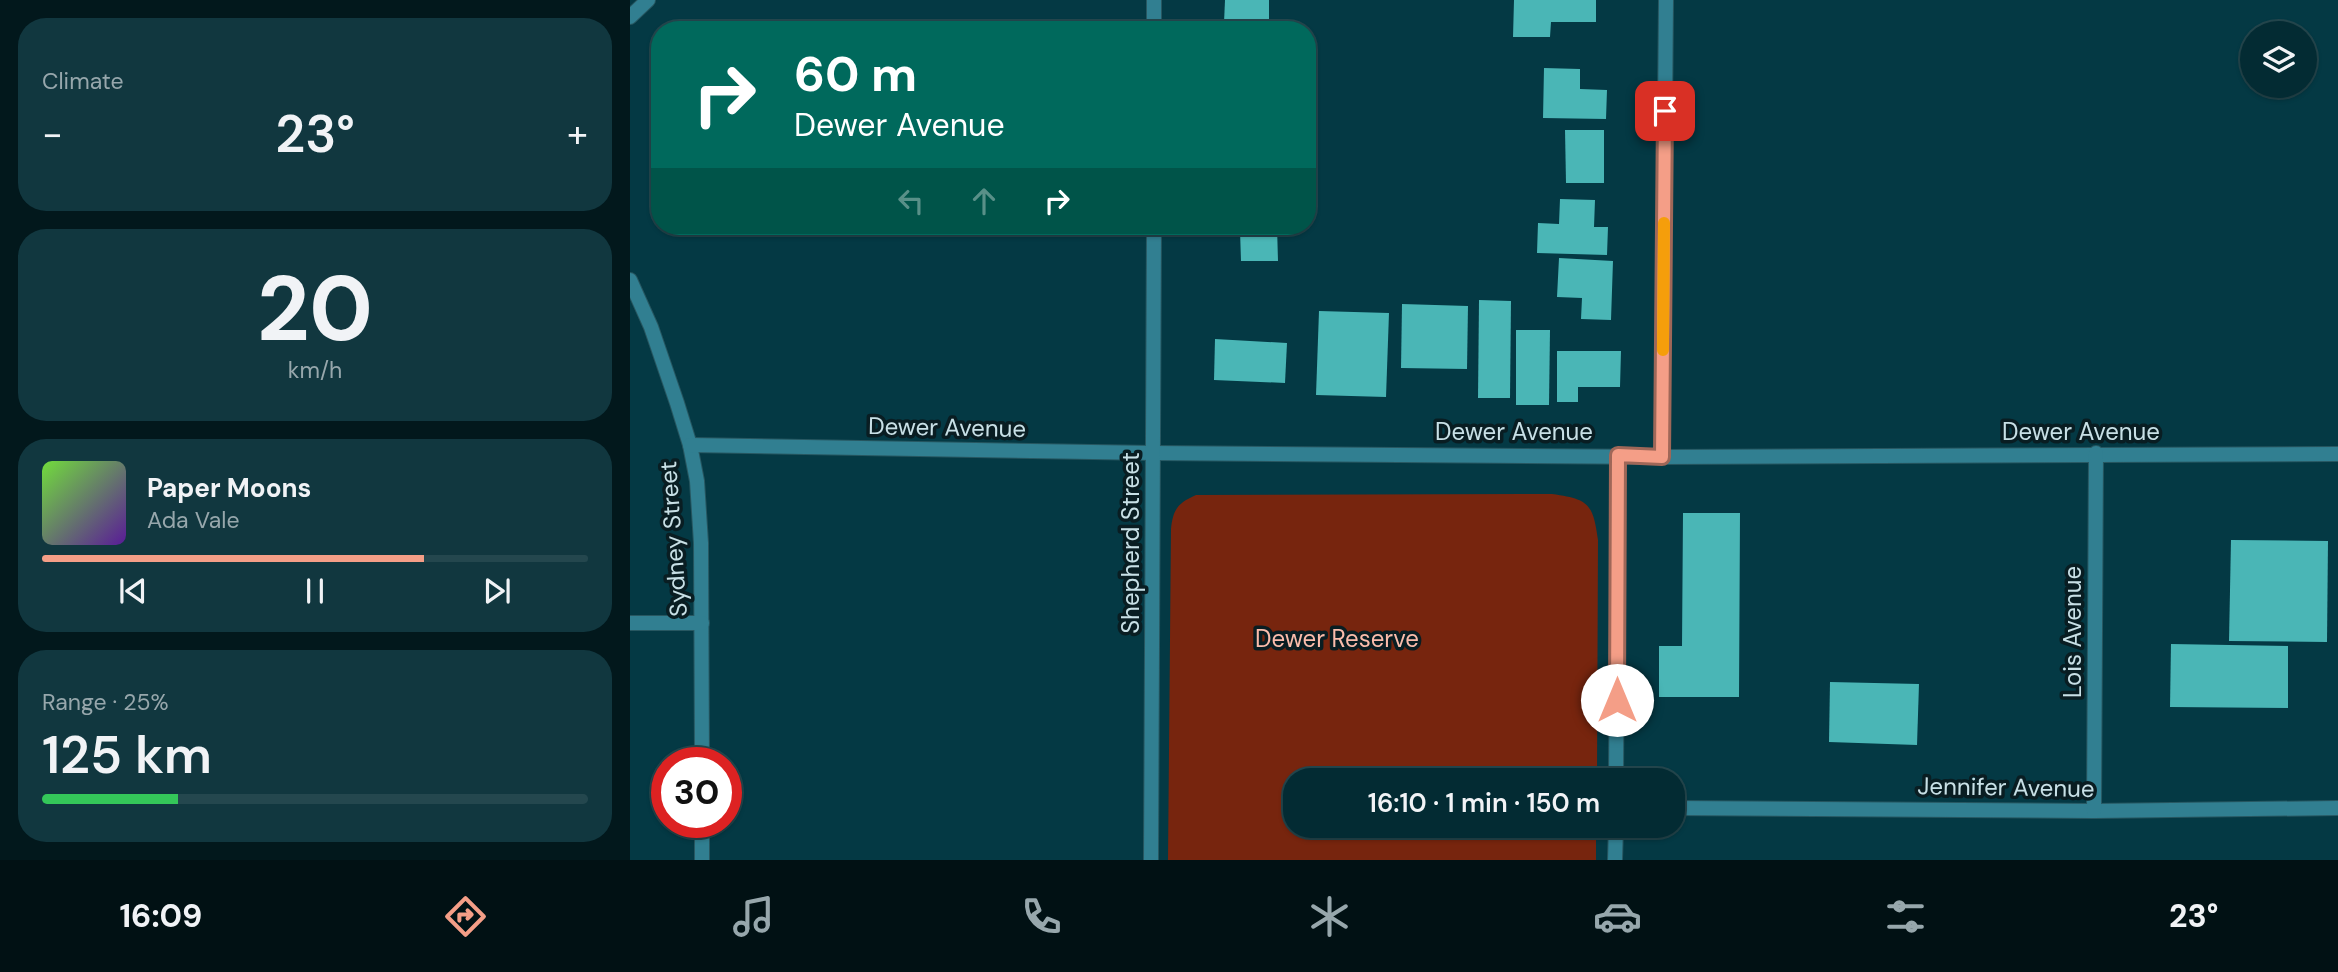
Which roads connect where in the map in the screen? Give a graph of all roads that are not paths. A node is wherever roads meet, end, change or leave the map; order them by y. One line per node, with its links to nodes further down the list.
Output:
1 (648, 0): 4 (street)
2 (1154, 0): 5 (street)
3 (1666, 0): 13 (street)
4 (630, 17)
5 (1154, 21)
6 (1154, 235): 9 (street, Shepherd Street)
7 (630, 280): 8 (street, Sydney Street)
8 (690, 445): 9 (street, Dewer Avenue); 15 (street, Sydney Street)
9 (1153, 453): 12 (street, Dewer Avenue); 24 (street, Shepherd Street)
10 (2096, 453): 11 (street, Dewer Avenue); 13 (street, Dewer Avenue); 20 (street, Lois Avenue)
11 (2338, 454)
12 (1618, 455): 13 (street, Dewer Avenue); 17 (street)
13 (1662, 457)
14 (630, 623): 15 (street)
15 (702, 623): 16 (street, Sydney Street)
16 (702, 747)
17 (1616, 768)
18 (1685, 808): 20 (street, Jennifer Avenue)
19 (2338, 808): 20 (street, Jennifer Avenue)
20 (2094, 811)
21 (702, 838): 23 (street)
22 (1616, 838): 25 (street)
23 (702, 860)
24 (1151, 860)
25 (1615, 860)

